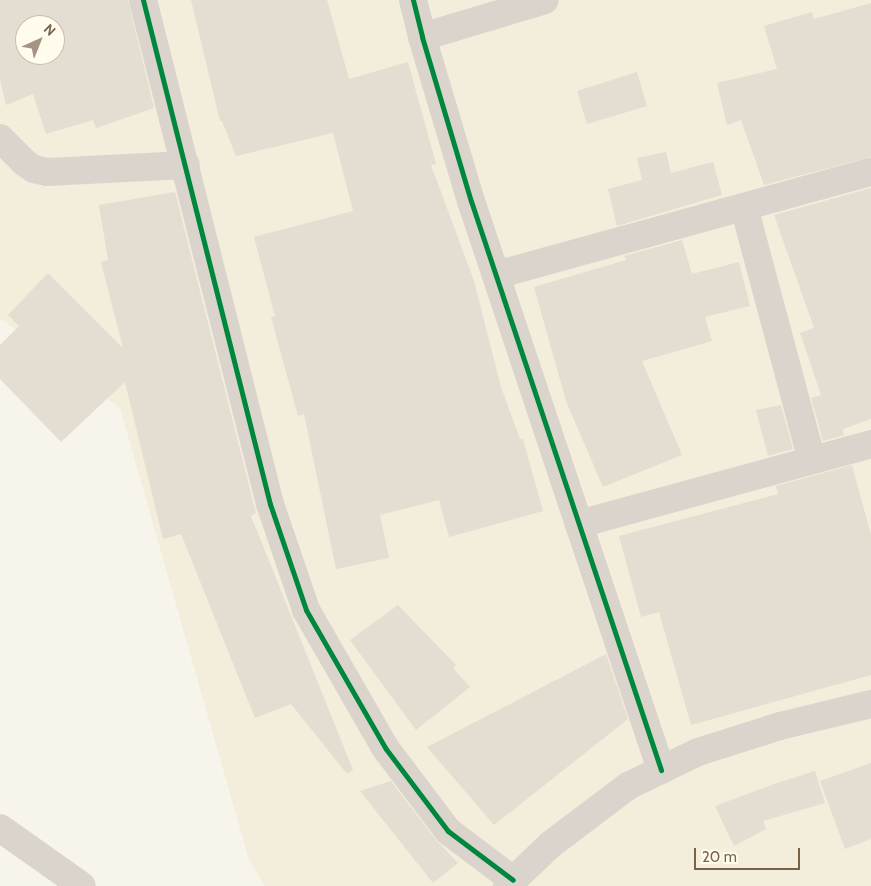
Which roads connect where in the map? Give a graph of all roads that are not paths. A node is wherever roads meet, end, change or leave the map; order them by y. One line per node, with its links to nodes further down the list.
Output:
1 (143, 0): 6 (street)
2 (413, 0): 4 (street)
3 (545, 0): 4 (street)
4 (422, 37): 9 (street)
5 (0, 138): 6 (street)
6 (186, 165): 16 (street)
7 (871, 172): 8 (street)
8 (744, 207): 9 (street); 11 (street)
9 (496, 275): 12 (street)
10 (871, 444): 11 (street)
11 (812, 460): 12 (street)
12 (579, 524): 14 (street)
13 (871, 704): 14 (street)
14 (661, 770): 16 (street)
15 (0, 828): 17 (street)
16 (510, 883)
17 (82, 886)

